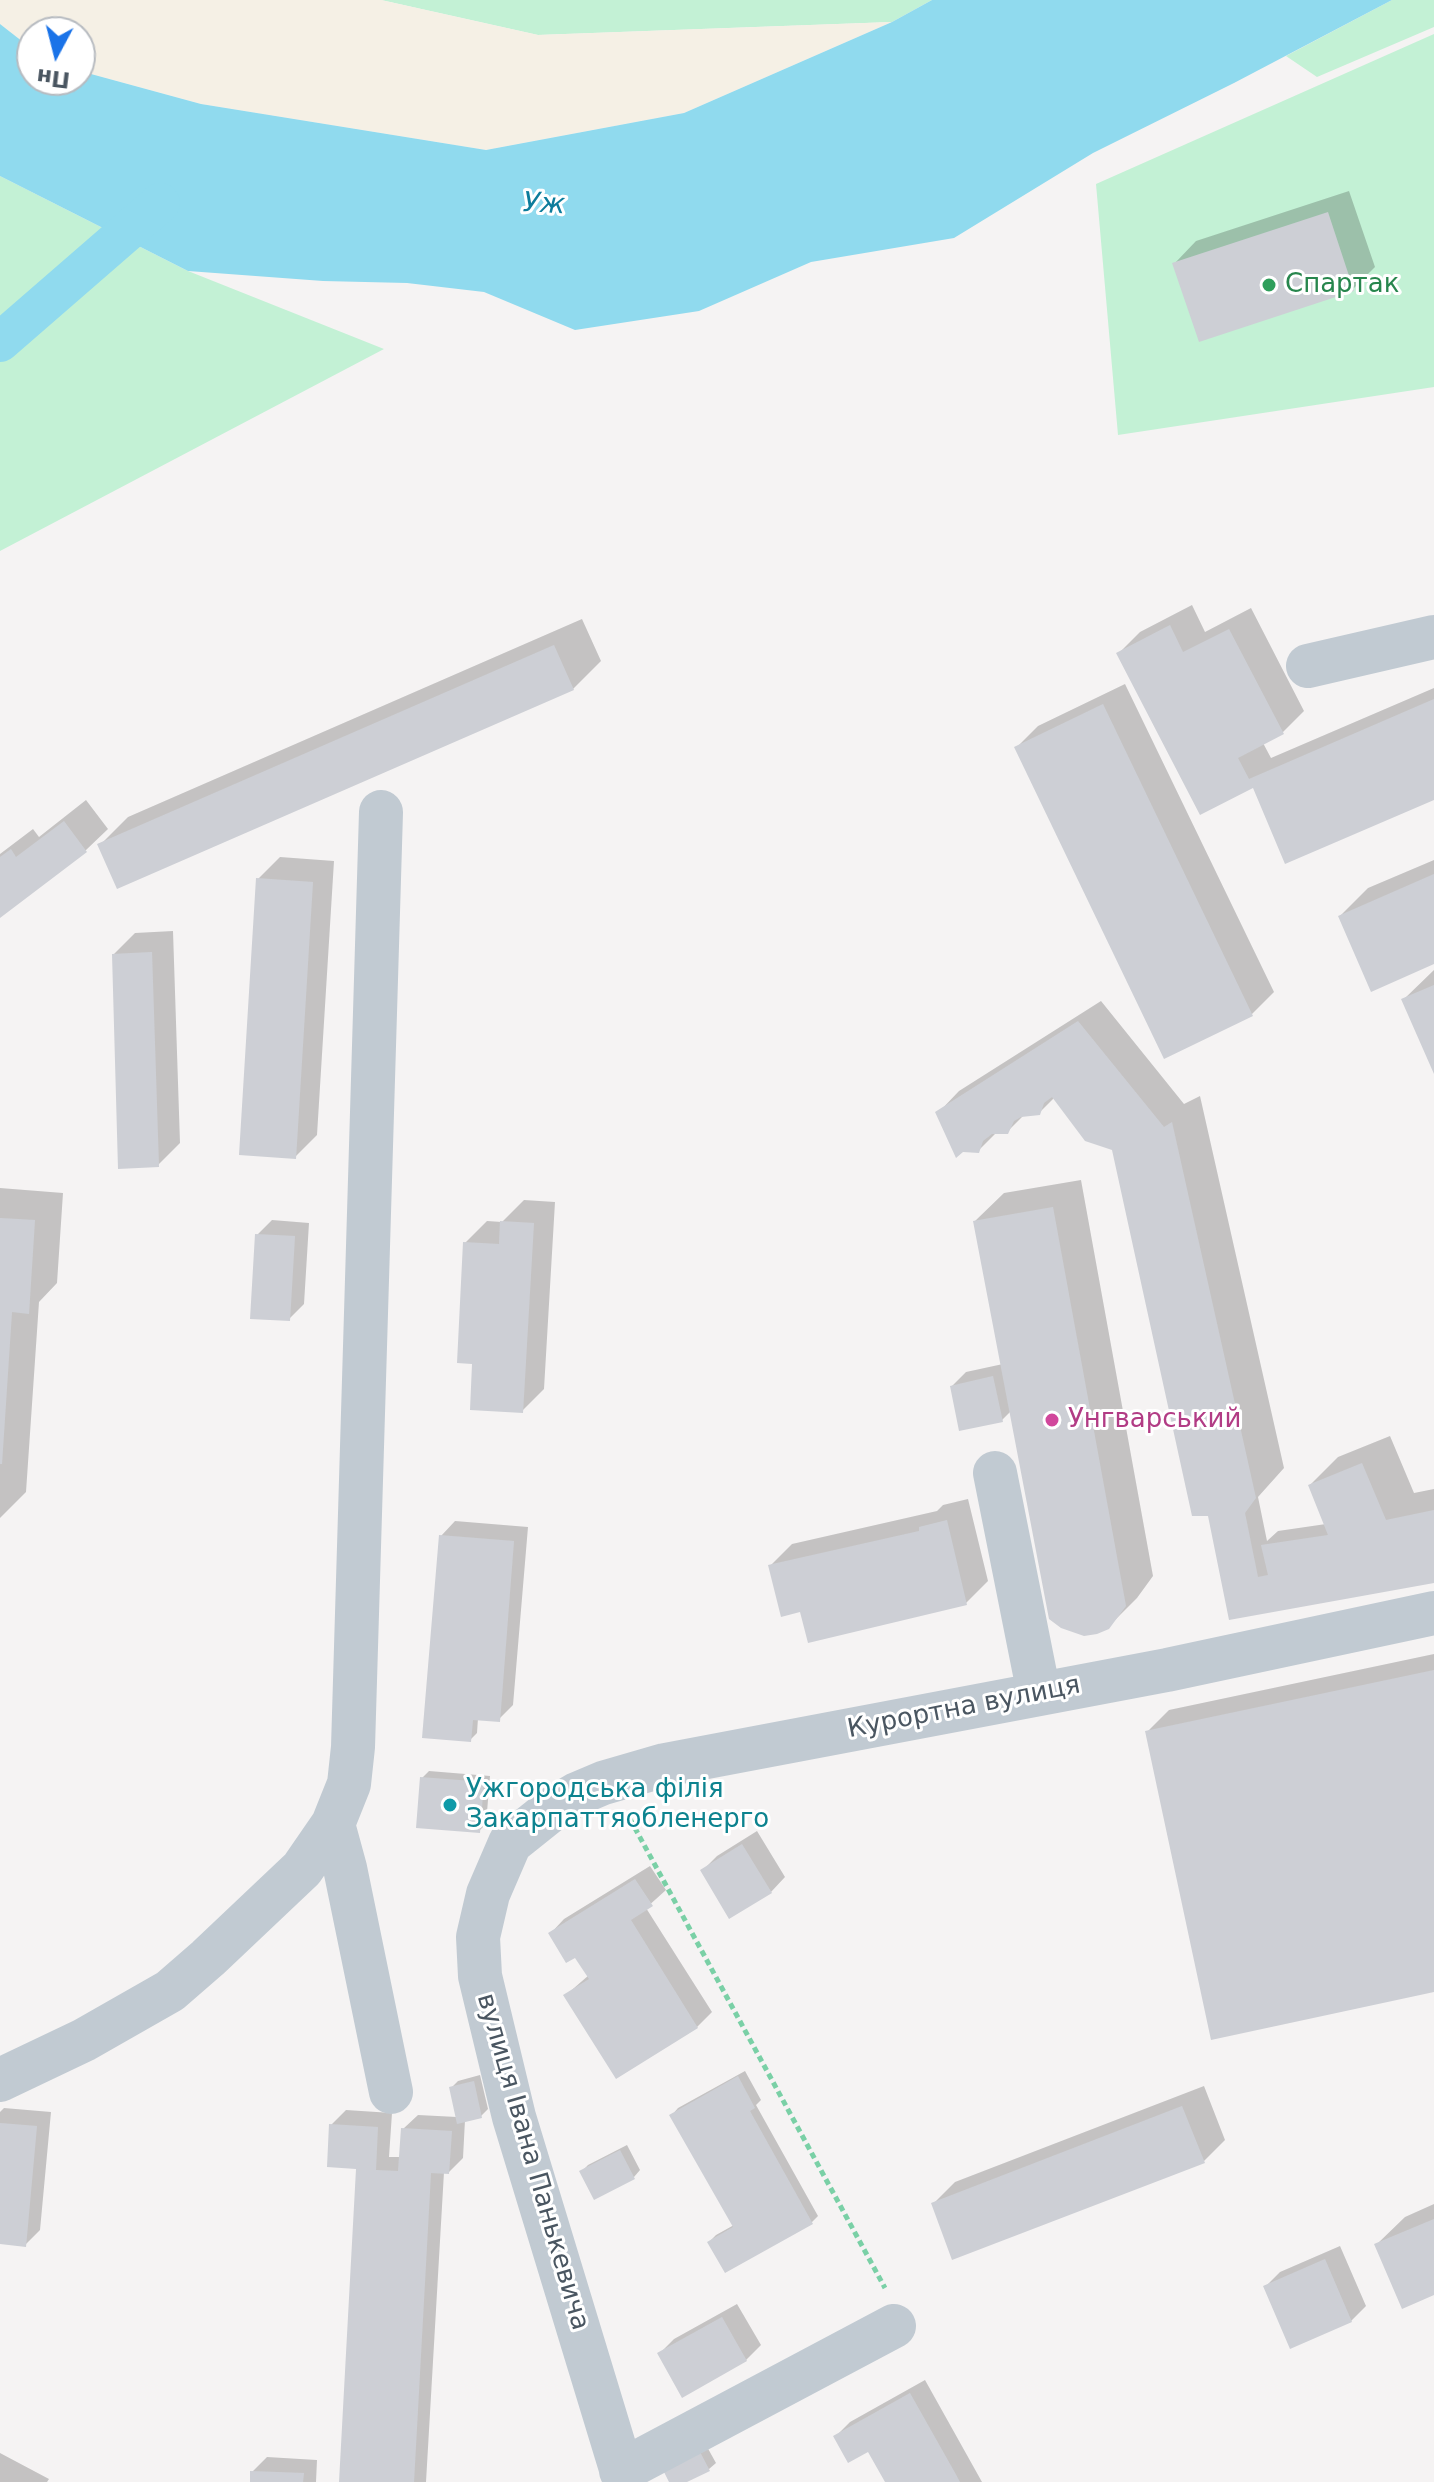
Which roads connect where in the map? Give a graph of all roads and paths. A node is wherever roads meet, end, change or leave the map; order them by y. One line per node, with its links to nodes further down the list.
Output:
1 (1434, 637): 2 (street)
2 (1308, 666)
3 (381, 812): 8 (street)
4 (995, 1473): 6 (street)
5 (1434, 1613): 6 (street, Курортна вулиця)
6 (1039, 1694): 7 (street, Курортна вулиця)
7 (603, 1783): 9 (street, Курортна вулиця); 12 (path)
8 (333, 1824): 10 (street); 11 (street)
9 (510, 1843): 13 (street, вулиця Івана Панькевича)
10 (11, 2065)
11 (391, 2092)
12 (894, 2326): 13 (street)
13 (623, 2476)

